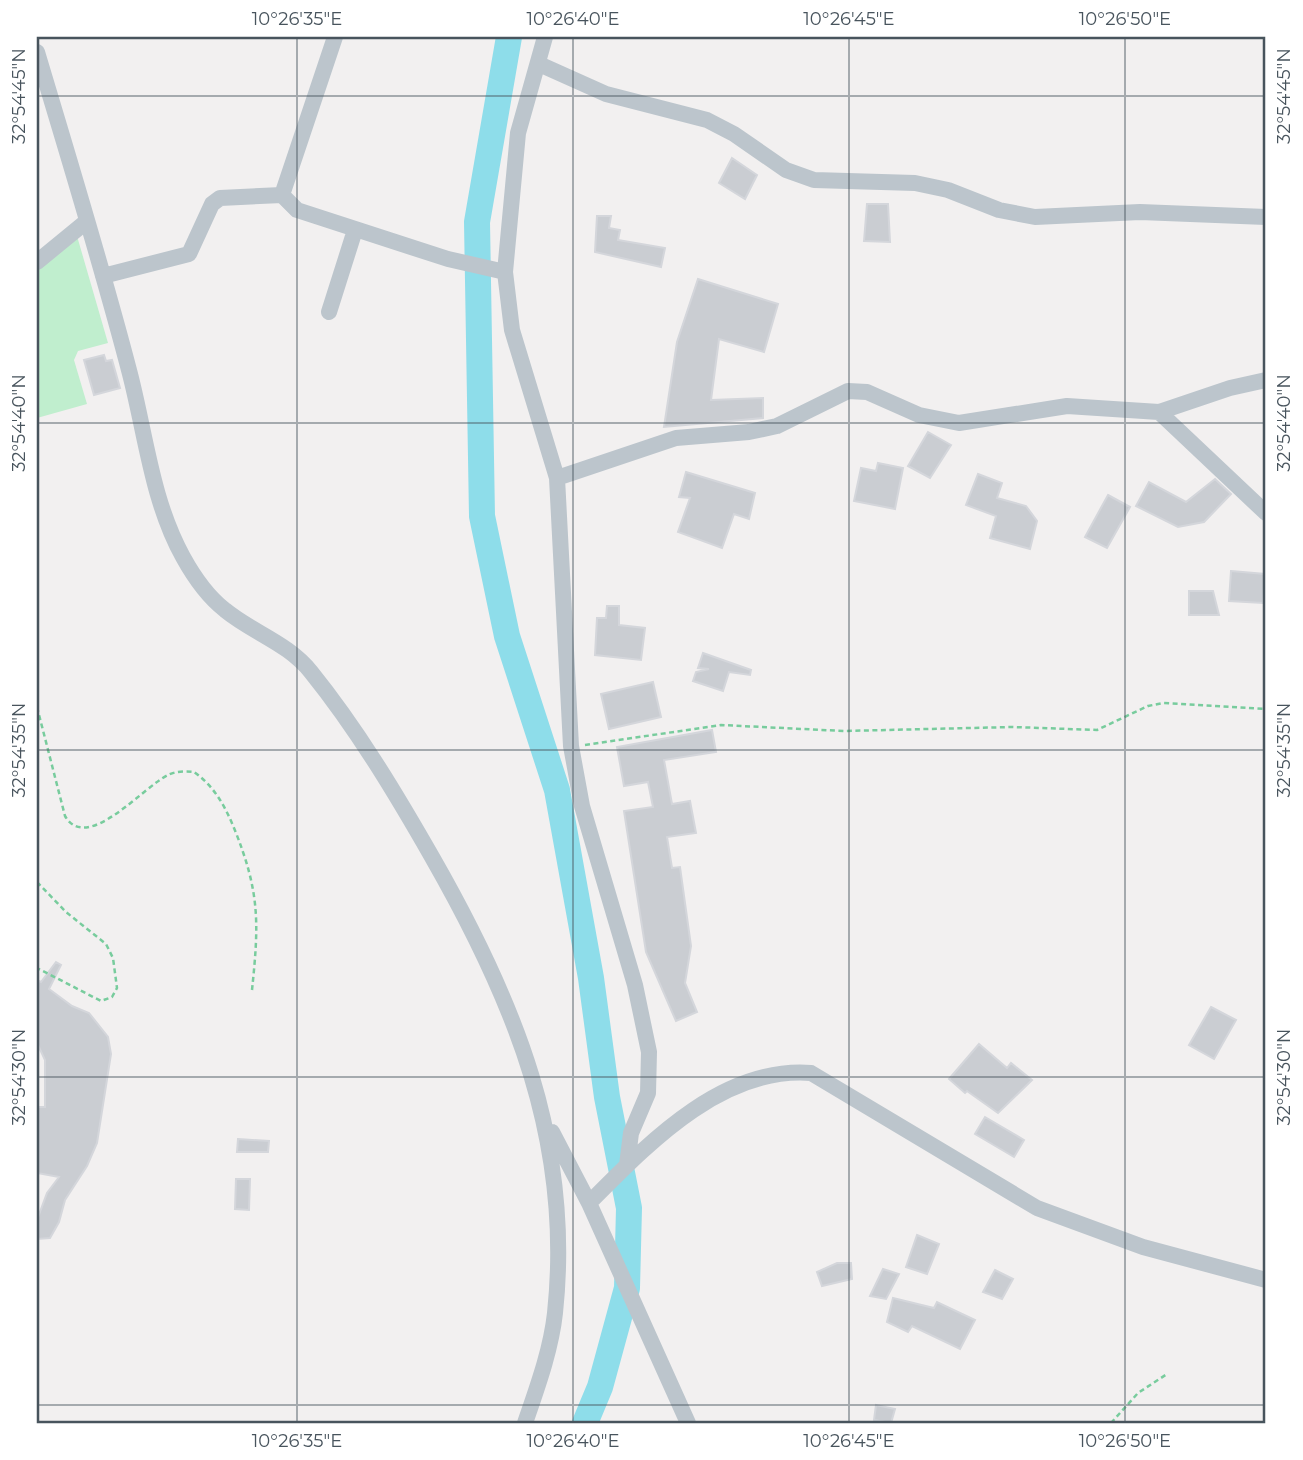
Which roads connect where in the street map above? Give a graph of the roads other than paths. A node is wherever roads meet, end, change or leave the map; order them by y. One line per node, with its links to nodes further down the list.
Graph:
1 (335, 37): 5 (street)
2 (545, 37): 4 (street)
3 (37, 52): 7 (street)
4 (539, 64): 6 (street); 10 (street)
5 (282, 195): 8 (street); 11 (street)
6 (1266, 217)
7 (87, 220): 9 (street); 11 (street)
8 (355, 230): 10 (street); 12 (street)
9 (37, 262)
10 (505, 272): 15 (street)
11 (103, 276): 17 (street)
12 (328, 312)
13 (1266, 380): 14 (street)
14 (1159, 412): 15 (street); 16 (street)
15 (557, 478): 18 (street)
16 (1266, 513)
17 (545, 1118): 19 (street); 21 (street)
18 (627, 1165): 19 (street); 20 (street)
19 (589, 1203): 22 (street)
20 (1266, 1280)
21 (525, 1423)
22 (688, 1423)

